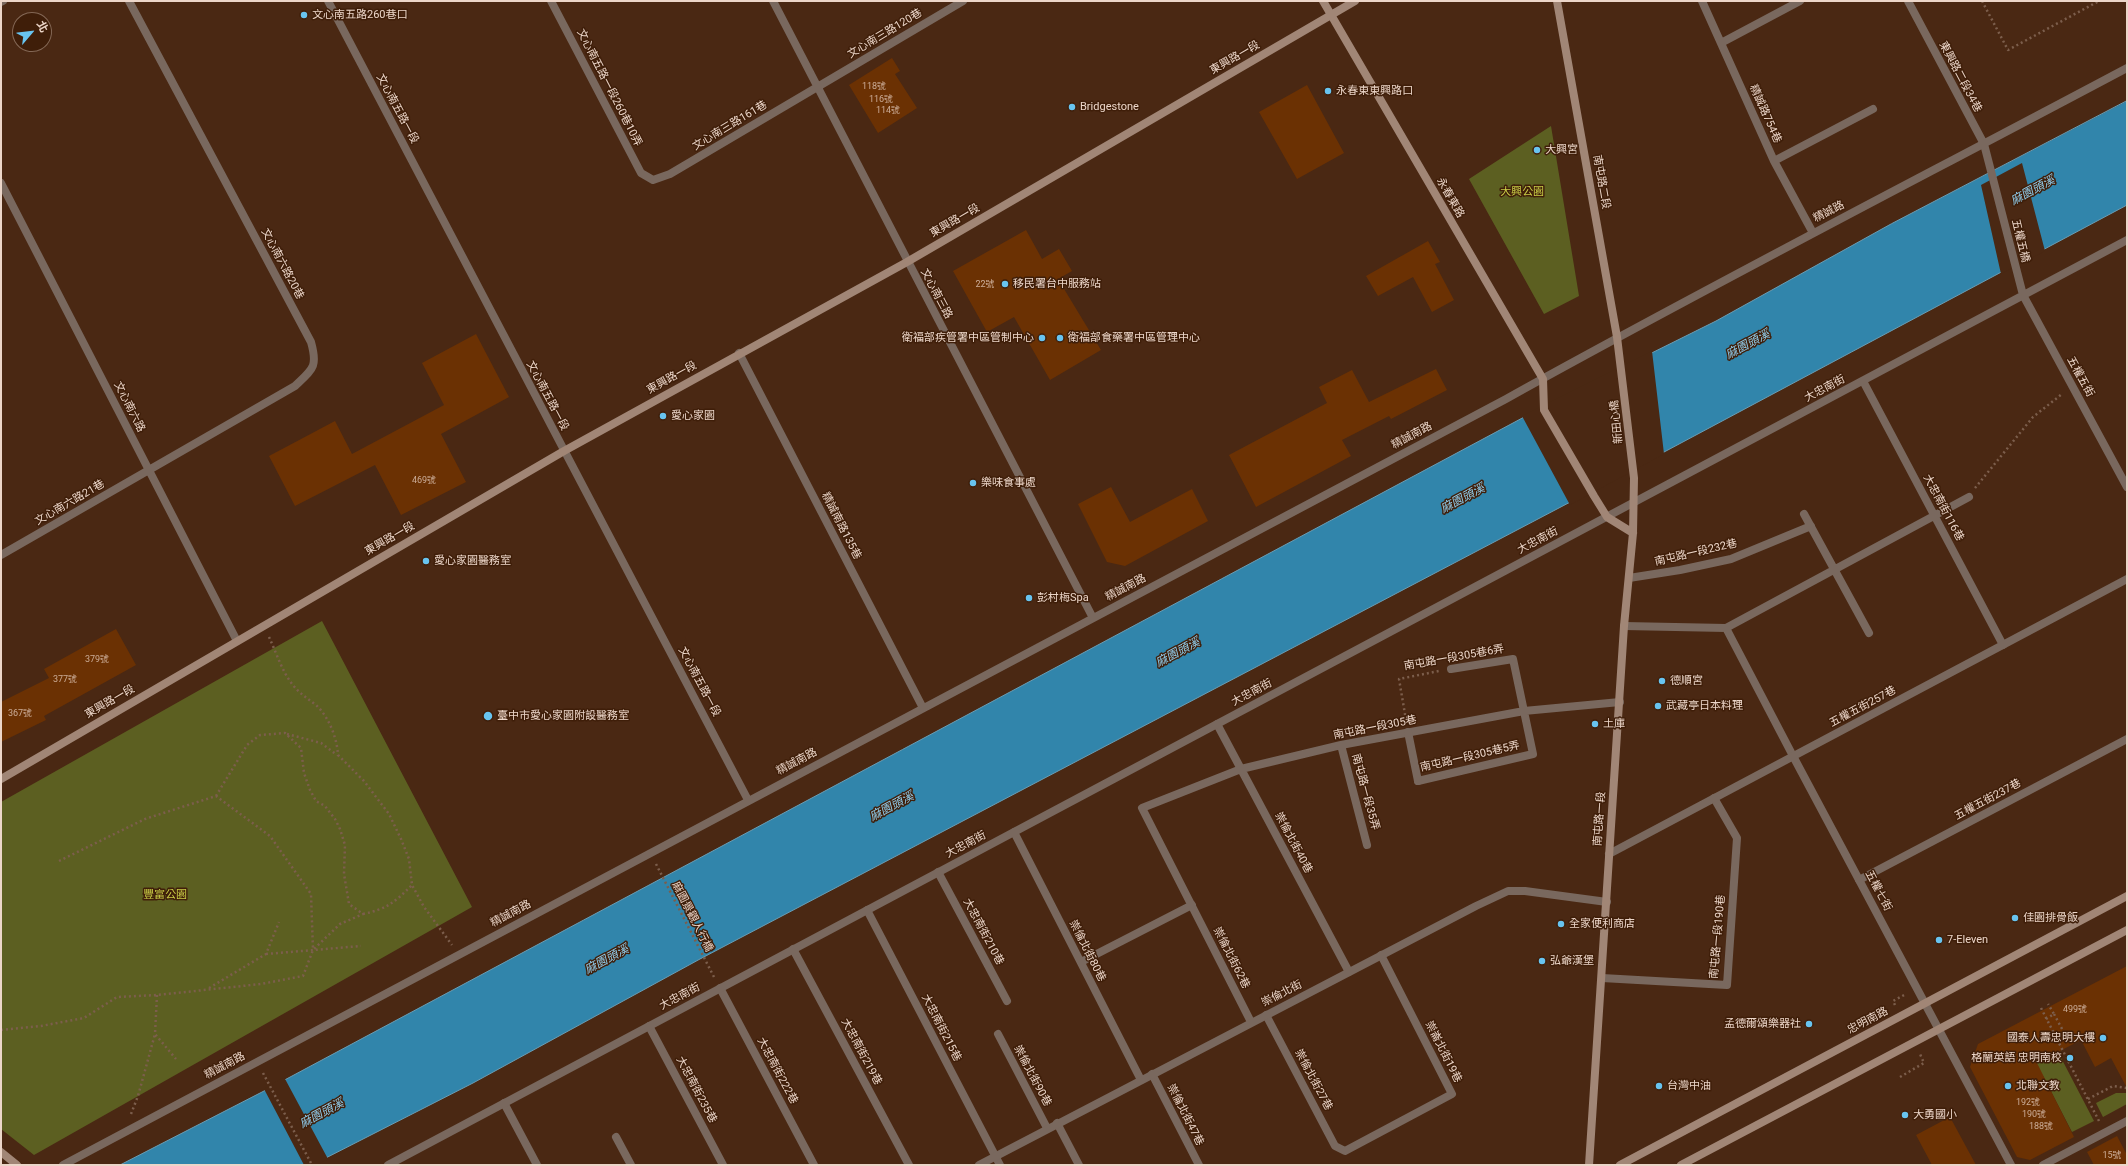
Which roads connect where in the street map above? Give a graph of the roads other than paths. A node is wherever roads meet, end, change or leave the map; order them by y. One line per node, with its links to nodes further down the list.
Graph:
1 (129, 1): 33 (street, 文心南六路20巷)
2 (328, 1): 32 (street, 文心南五路一段)
3 (552, 1): 20 (street, 文心南五路一段260巷10弄)
4 (773, 1): 15 (street, 文心南三路)
5 (963, 1): 15 (street, 文心南三路120巷)
6 (1323, 1): 12 (main road, 永春東路)
7 (1355, 1): 12 (main road, 東興路一段)
8 (1557, 1): 27 (main road, 南屯路二段)
9 (1702, 1): 13 (street, 精誠路754巷)
10 (1800, 1): 13 (street)
11 (1908, 1): 17 (street, 東興路二段34巷)
12 (1331, 15): 24 (main road, 東興路一段); 30 (main road, 永春東路)
13 (1721, 43): 18 (street, 精誠路754巷)
14 (2127, 68): 17 (street, 精誠路)
15 (817, 87): 20 (street, 文心南三路161巷); 24 (street, 文心南三路)
16 (1873, 109): 18 (street)
17 (1984, 144): 19 (street, 東興路二段34巷); 22 (street, 精誠路)
18 (1774, 161): 22 (street, 精誠路754巷)
19 (1989, 164): 25 (street, 五權五橋)
20 (653, 180)
21 (1, 183): 33 (street, 文心南六路)
22 (1813, 232): 27 (street, 精誠路)
23 (2127, 240): 26 (street, 大忠南街)
24 (907, 262): 28 (main road, 東興路一段); 47 (street, 文心南三路)
25 (2017, 276): 26 (street, 五權五街)
26 (2023, 295): 31 (street, 大忠南街); 35 (street, 五權五街)
27 (1617, 337): 29 (main road, 南屯路二段); 30 (street, 精誠路)
28 (739, 353): 32 (main road, 東興路一段); 55 (street, 精誠南路135巷)
29 (1622, 368): 34 (main road, 新田心橋)
30 (1543, 379): 40 (main road, 永春東路); 47 (street, 精誠南路)
31 (1863, 381): 37 (street, 大忠南街); 39 (street, 大忠南街116巷)
32 (564, 451): 51 (main road, 東興路一段); 65 (street, 文心南五路一段)
33 (150, 471): 43 (street, 文心南六路21巷); 51 (street, 文心南六路)
34 (1634, 474): 37 (main road, 南屯路一段)
35 (2127, 487)
36 (1969, 497): 39 (street)
37 (1634, 502): 40 (street, 大忠南街); 42 (main road, 南屯路一段)
38 (1804, 514): 41 (street)
39 (1934, 515): 44 (street); 52 (street, 大忠南街116巷)
40 (1607, 517): 42 (main road); 57 (street, 大忠南街)
41 (1811, 526): 44 (street); 45 (street, 南屯路一段232巷)
42 (1633, 533): 45 (main road, 南屯路一段)
43 (1, 555)
44 (1834, 569): 49 (street); 50 (street)
45 (1629, 578): 48 (main road, 南屯路一段)
46 (2127, 579): 52 (street, 五權五街257巷)
47 (1093, 618): 55 (street, 精誠南路)
48 (1624, 626): 49 (street); 54 (main road, 南屯路一段)
49 (1726, 628): 61 (street, 五權七街)
50 (1869, 633)
51 (238, 641): 63 (main road, 東興路一段)
52 (2003, 645): 61 (street, 五權五街257巷)
53 (1451, 669): 56 (street, 南屯路一段305巷6弄)
54 (1620, 702): 56 (street, 南屯路一段305巷); 69 (main road, 南屯路一段)
55 (923, 708): 65 (street, 精誠南路)
56 (1524, 711): 58 (street, 南屯路一段305巷); 58 (street, 南屯路一段305巷5弄)
57 (1217, 724): 62 (street, 崇倫北街40巷); 67 (street, 大忠南街)
58 (1408, 732): 60 (street, 南屯路一段305巷)
59 (2127, 740): 71 (street, 五權五街237巷)
60 (1341, 745): 62 (street, 南屯路一段305巷); 68 (street, 南屯路一段35弄)
61 (1793, 756): 64 (street, 五權五街257巷); 71 (street, 五權七街)
62 (1241, 769): 66 (street, 南屯路一段305巷); 80 (street, 崇倫北街40巷)
63 (1, 779)
64 (1714, 798): 69 (street, 五權五街257巷); 81 (street, 南屯路一段190巷)
65 (748, 800): 101 (street, 精誠南路)
66 (1142, 808): 74 (street, 崇倫北街62巷)
67 (1014, 832): 70 (street, 大忠南街); 79 (street, 崇倫北街80巷)
68 (1367, 845)
69 (1609, 854): 73 (main road, 南屯路一段)
70 (938, 872): 75 (street, 大忠南街); 83 (street, 大忠南街210巷)
71 (1859, 880): 84 (street, 五權七街)
72 (2127, 896): 84 (main road, 忠明南路)
73 (1607, 902): 78 (street, 崇倫北街); 81 (main road, 南屯路一段)
74 (1192, 904): 79 (street); 86 (street, 崇倫北街62巷)
75 (867, 910): 77 (street, 大忠南街); 99 (street, 大忠南街215巷)
76 (2127, 930): 88 (main road)
77 (793, 949): 82 (street, 大忠南街); 107 (street, 大忠南街219巷)
78 (1381, 955): 80 (street, 崇倫北街); 97 (street, 崇崙北街19巷)
79 (1081, 962): 91 (street, 崇倫北街80巷)
80 (1349, 972): 85 (street, 崇倫北街)
81 (1602, 978): 112 (main road, 南屯路一段)
82 (720, 988): 87 (street, 大忠南街); 106 (street, 大忠南街222巷)
83 (1007, 1001)
84 (1924, 1004): 88 (street, 五權七街); 113 (main road, 忠明南路)
85 (1266, 1014): 86 (street, 崇倫北街); 97 (street, 崇倫北街27巷)
86 (1251, 1022): 90 (street, 崇倫北街)
87 (649, 1026): 92 (street, 大忠南街); 105 (street, 大忠南街235巷)
88 (1940, 1029): 114 (main road); 115 (street, 五權七街)
89 (998, 1034): 95 (street, 崇倫北街90巷)
90 (1152, 1074): 91 (street, 崇倫北街); 111 (street, 崇倫北街47巷)
91 (1141, 1080): 94 (street, 崇倫北街)
92 (504, 1103): 102 (street, 大忠南街); 103 (street)
93 (2127, 1121): 116 (street)
94 (1057, 1123): 95 (street, 崇倫北街); 110 (street)
95 (1047, 1128): 99 (street, 崇倫北街)
96 (616, 1137): 104 (street)
97 (1346, 1151)
98 (1, 1152): 100 (main road)
99 (995, 1156): 108 (street, 崇倫北街); 109 (street, 大忠南街215巷)
100 (17, 1165)
101 (63, 1165)
102 (388, 1165)
103 (537, 1165)
104 (631, 1165)
105 (723, 1165)
106 (814, 1165)
107 (909, 1165)
108 (979, 1165)
109 (1000, 1165)
110 (1079, 1165)
111 (1199, 1165)
112 (1589, 1165)
113 (1620, 1165)
114 (1681, 1165)
115 (2011, 1165)
116 (2043, 1165)

